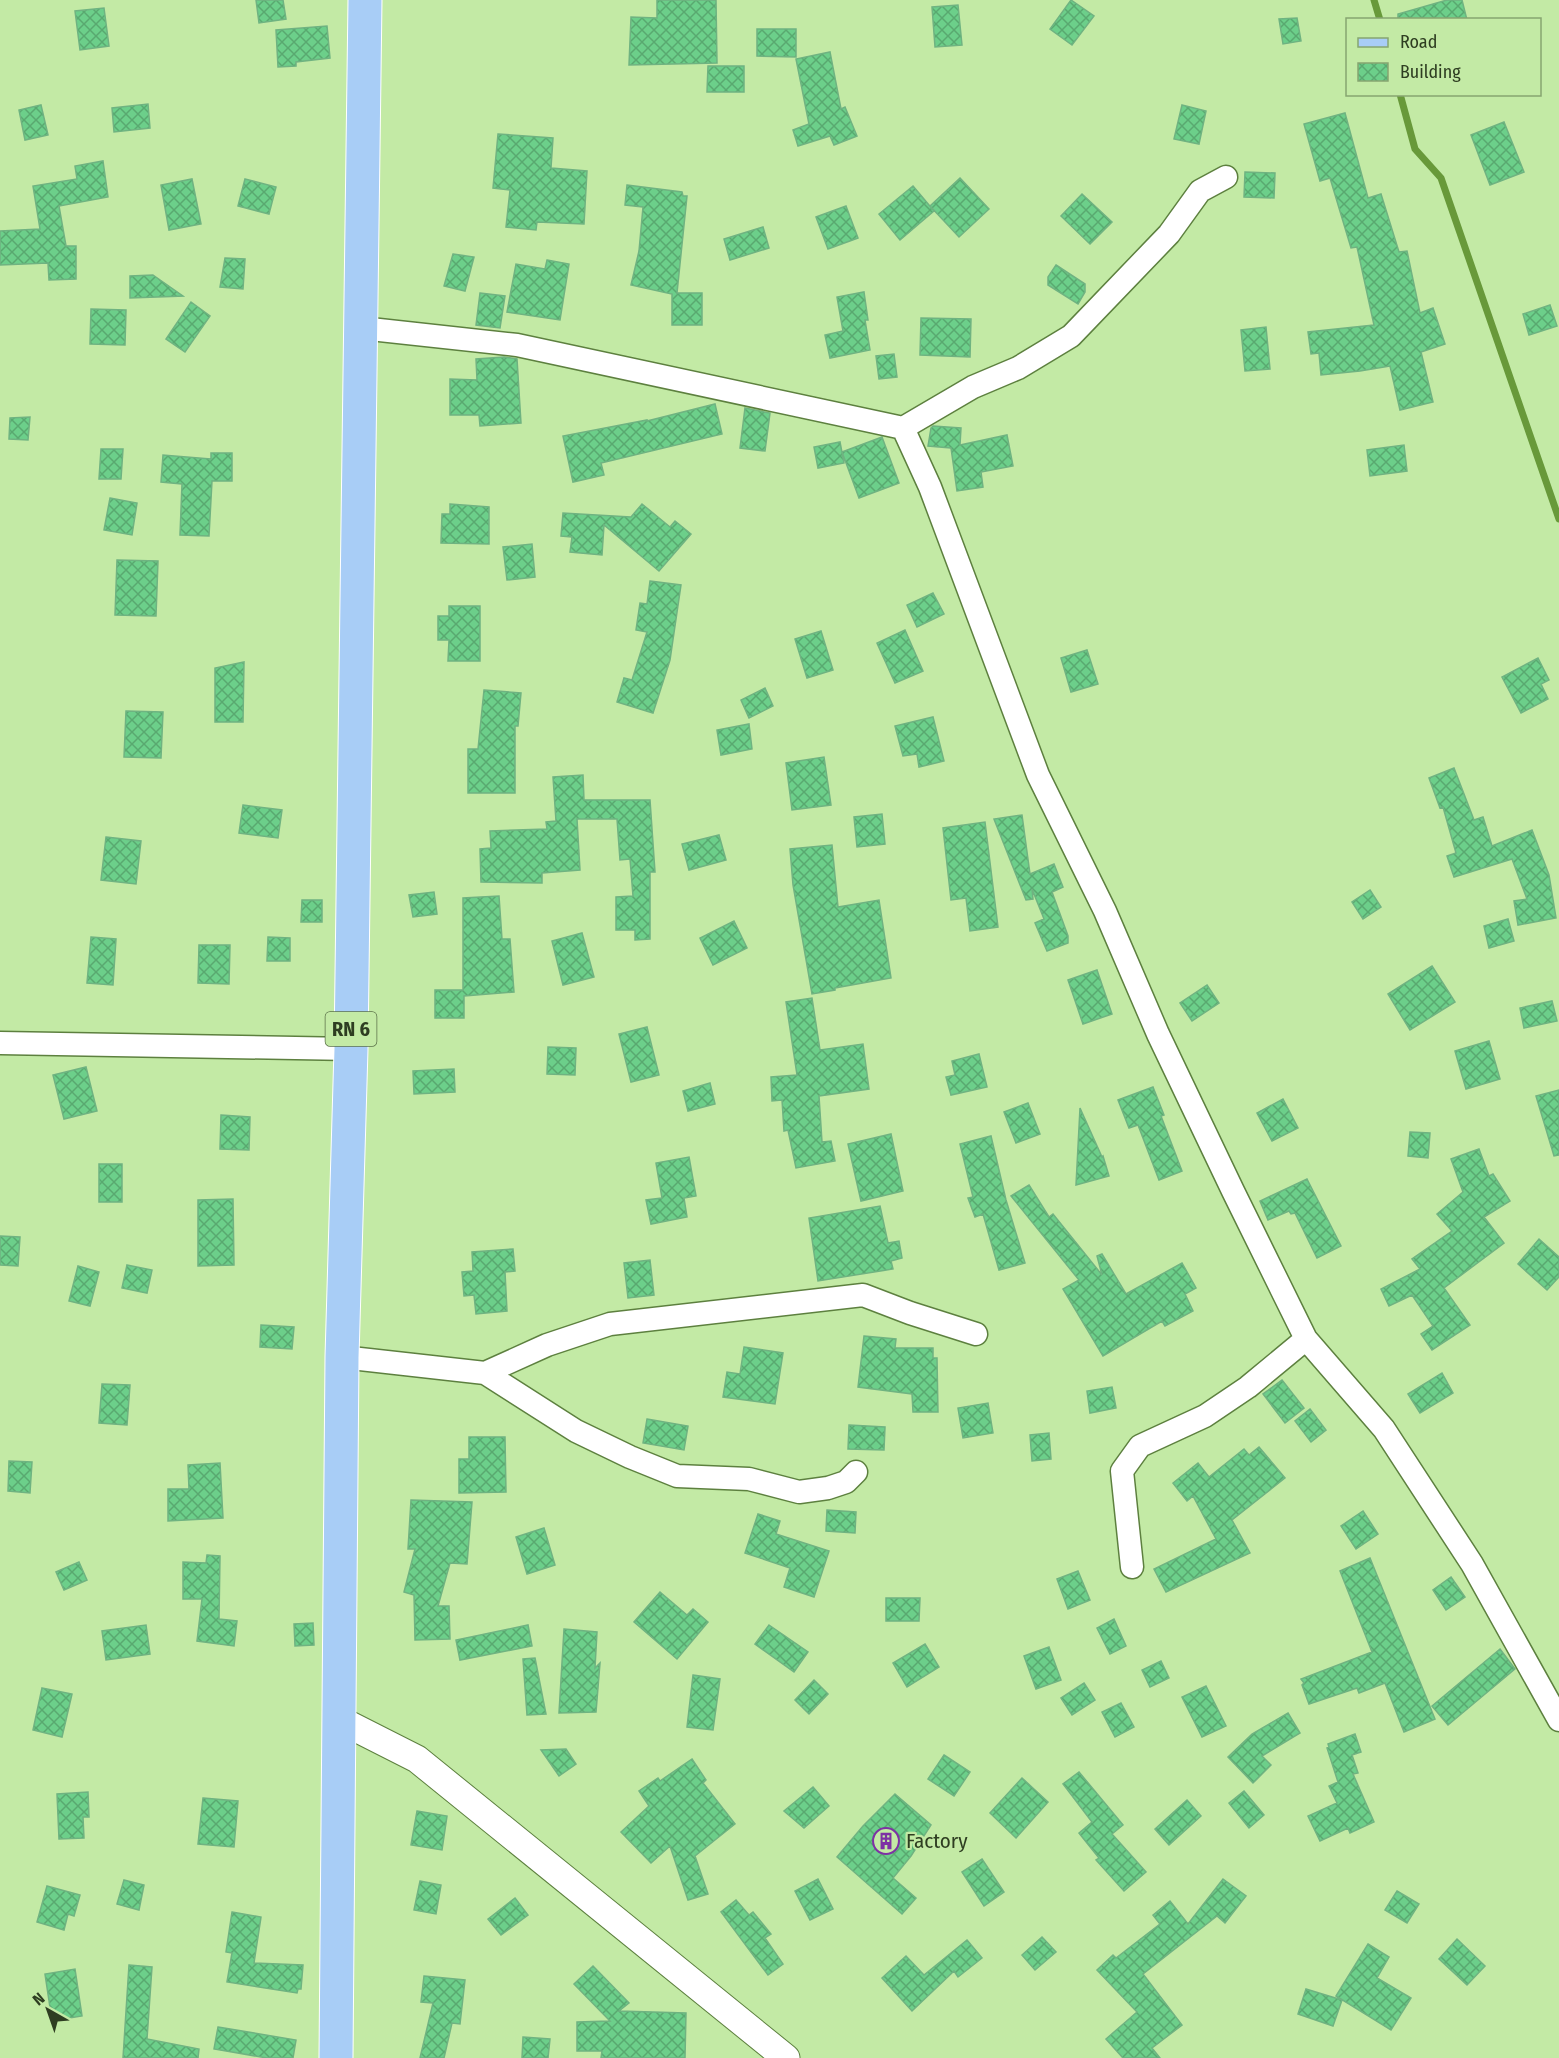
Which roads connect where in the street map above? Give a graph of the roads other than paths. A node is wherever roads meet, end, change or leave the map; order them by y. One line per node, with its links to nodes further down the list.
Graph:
1 (365, 0): 3 (main road, RN 6)
2 (1226, 177): 4 (street)
3 (361, 328): 4 (street); 6 (main road, RN 6)
4 (903, 428): 8 (street)
5 (0, 1043): 6 (street)
6 (351, 1049): 9 (main road, RN 6)
7 (976, 1334): 10 (street)
8 (1306, 1339): 12 (street); 14 (street)
9 (342, 1356): 10 (street); 13 (main road, RN 6)
10 (485, 1373): 11 (street)
11 (856, 1472)
12 (1132, 1567)
13 (340, 1720): 15 (main road, RN 6); 16 (street)
14 (1559, 1720)
15 (336, 2058)
16 (786, 2058)

